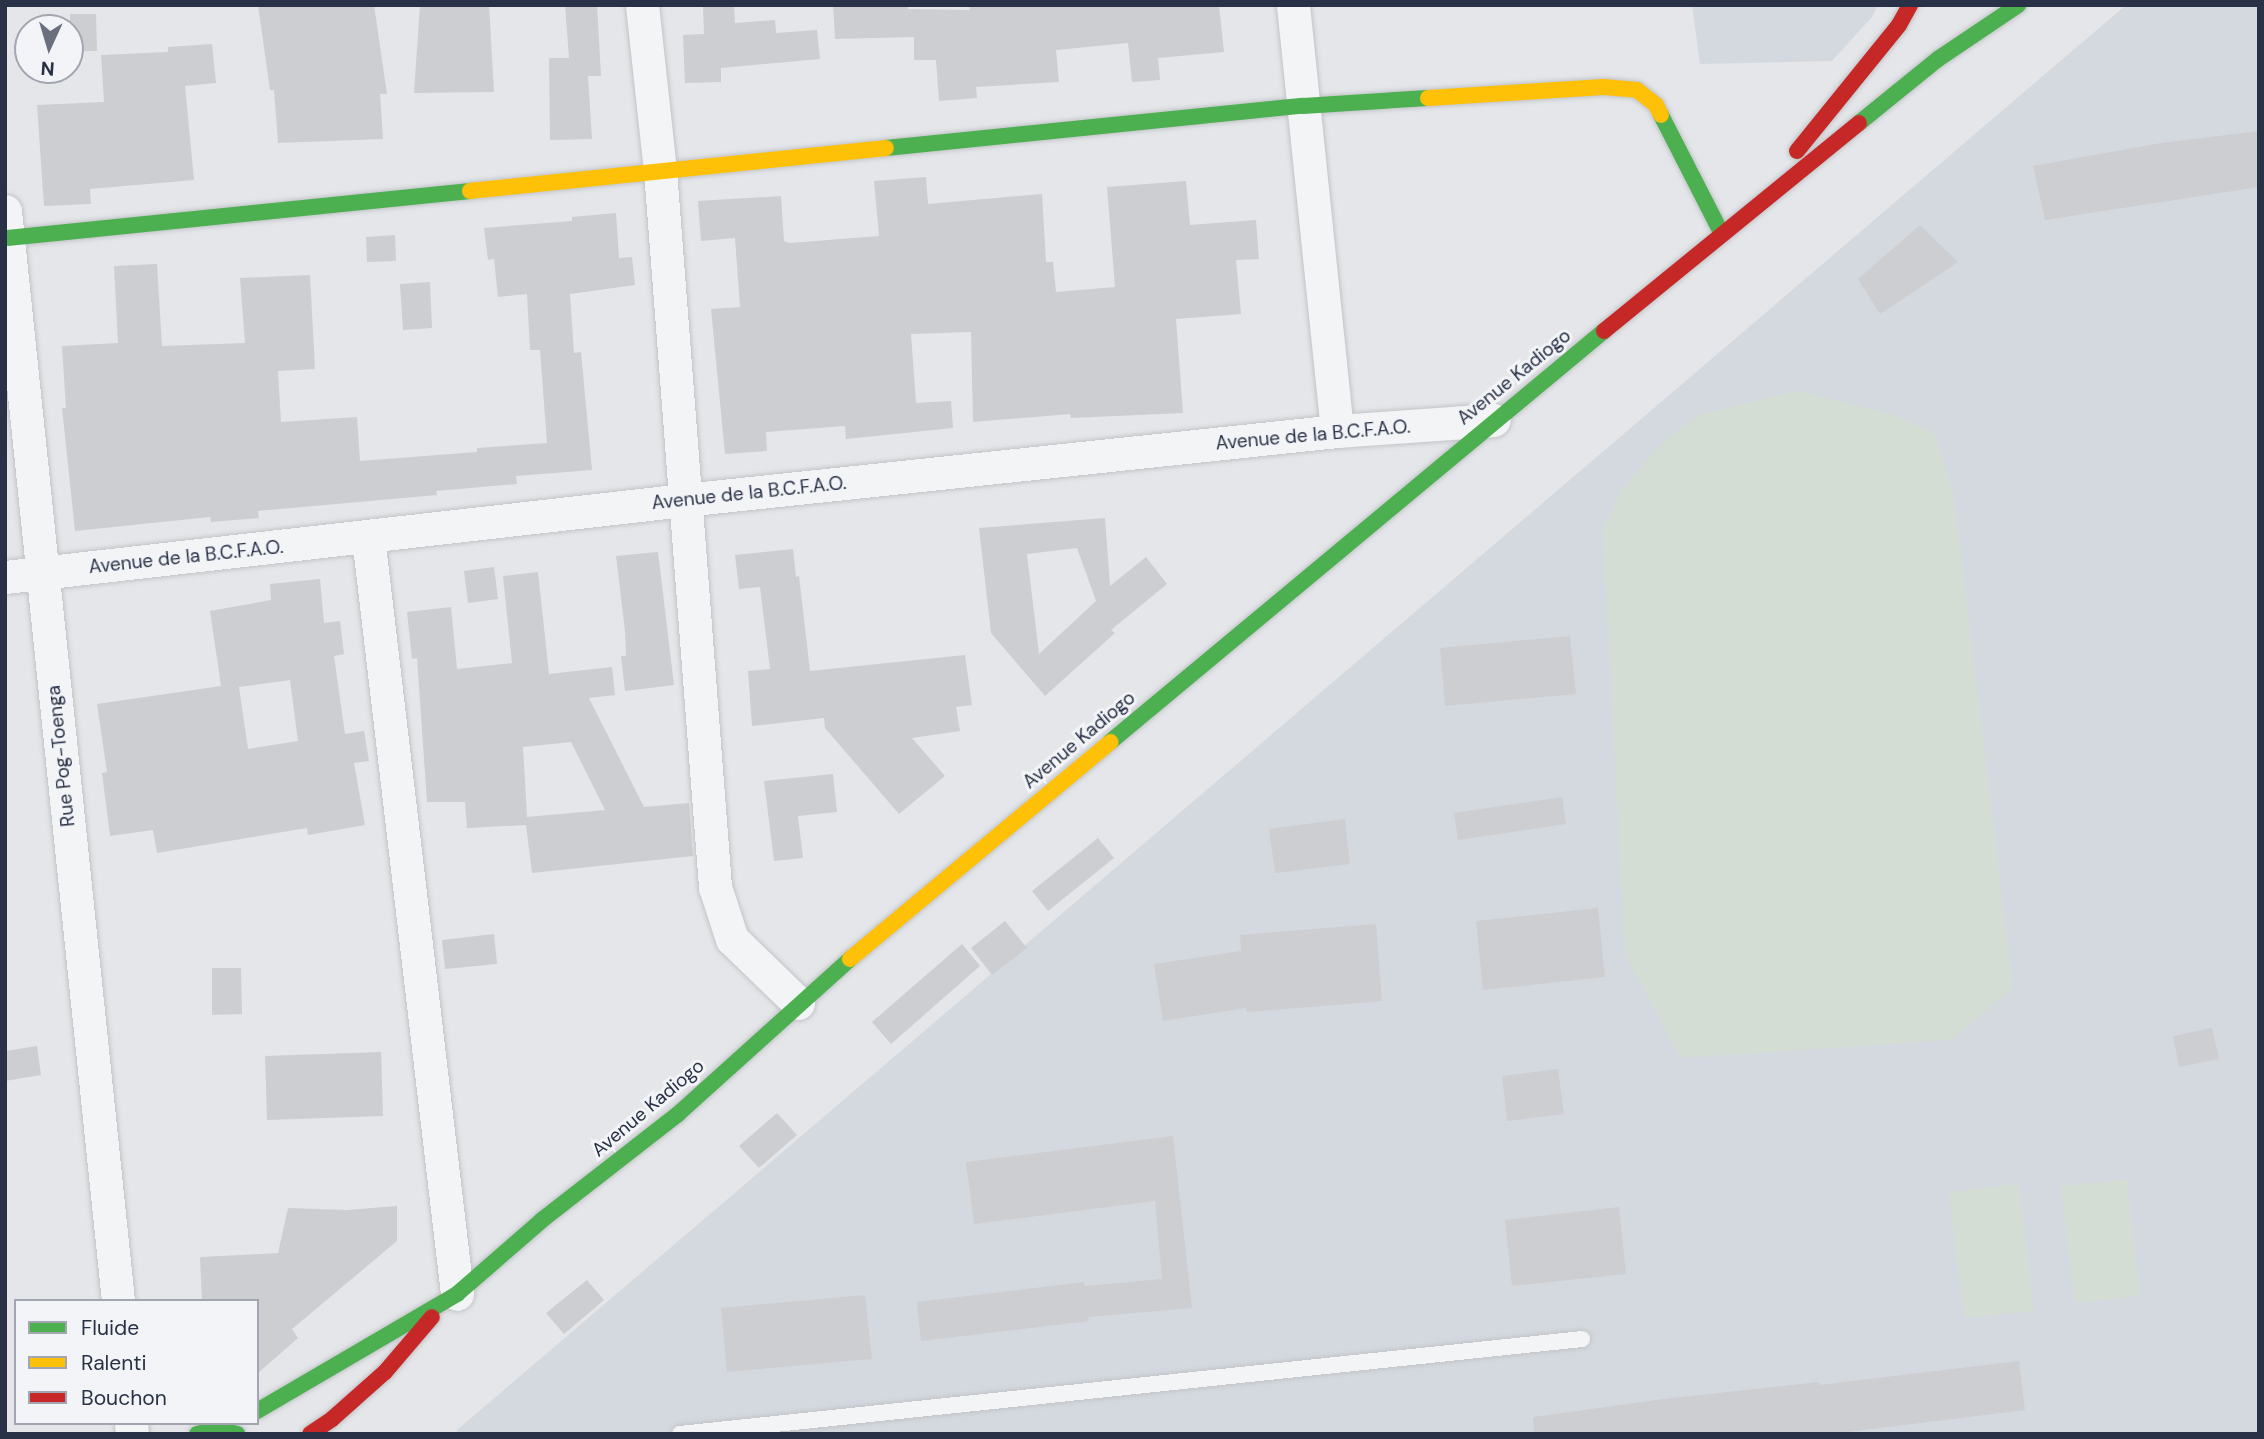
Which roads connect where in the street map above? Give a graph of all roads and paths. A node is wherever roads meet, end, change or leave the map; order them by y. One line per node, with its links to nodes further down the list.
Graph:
1 (642, 5): 6 (street)
2 (1293, 5): 5 (street)
3 (1910, 5): 7 (main road, Avenue Kadiogo)
4 (2018, 5): 7 (main road, Avenue Kadiogo)
5 (1303, 106): 6 (main road); 9 (main road); 11 (street)
6 (660, 170): 8 (main road); 12 (street)
7 (1744, 215): 9 (main road, Avenue Kadiogo)
8 (7, 225): 14 (street, Rue Pog-Toenga)
9 (1722, 234): 10 (main road, Avenue Kadiogo)
10 (1494, 420): 11 (street, Avenue de la B.C.F.A.O.); 16 (main road, Avenue Kadiogo)
11 (1337, 431): 12 (street, Avenue de la B.C.F.A.O.)
12 (684, 500): 13 (street, Avenue de la B.C.F.A.O.); 16 (street)
13 (368, 537): 14 (street, Avenue de la B.C.F.A.O.); 17 (street)
14 (41, 572): 15 (street, Avenue de la B.C.F.A.O.); 18 (street, Rue Pog-Toenga)
15 (5, 577)
16 (798, 1003): 17 (main road, Avenue Kadiogo)
17 (451, 1298): 20 (main road, Avenue Kadiogo); 24 (main road, Avenue Kadiogo)
18 (118, 1299)
19 (1582, 1339): 25 (lane)
20 (259, 1410)
21 (223, 1426): 22 (main road); 23 (main road)
22 (197, 1434)
23 (237, 1434)
24 (310, 1434)
25 (680, 1434)

